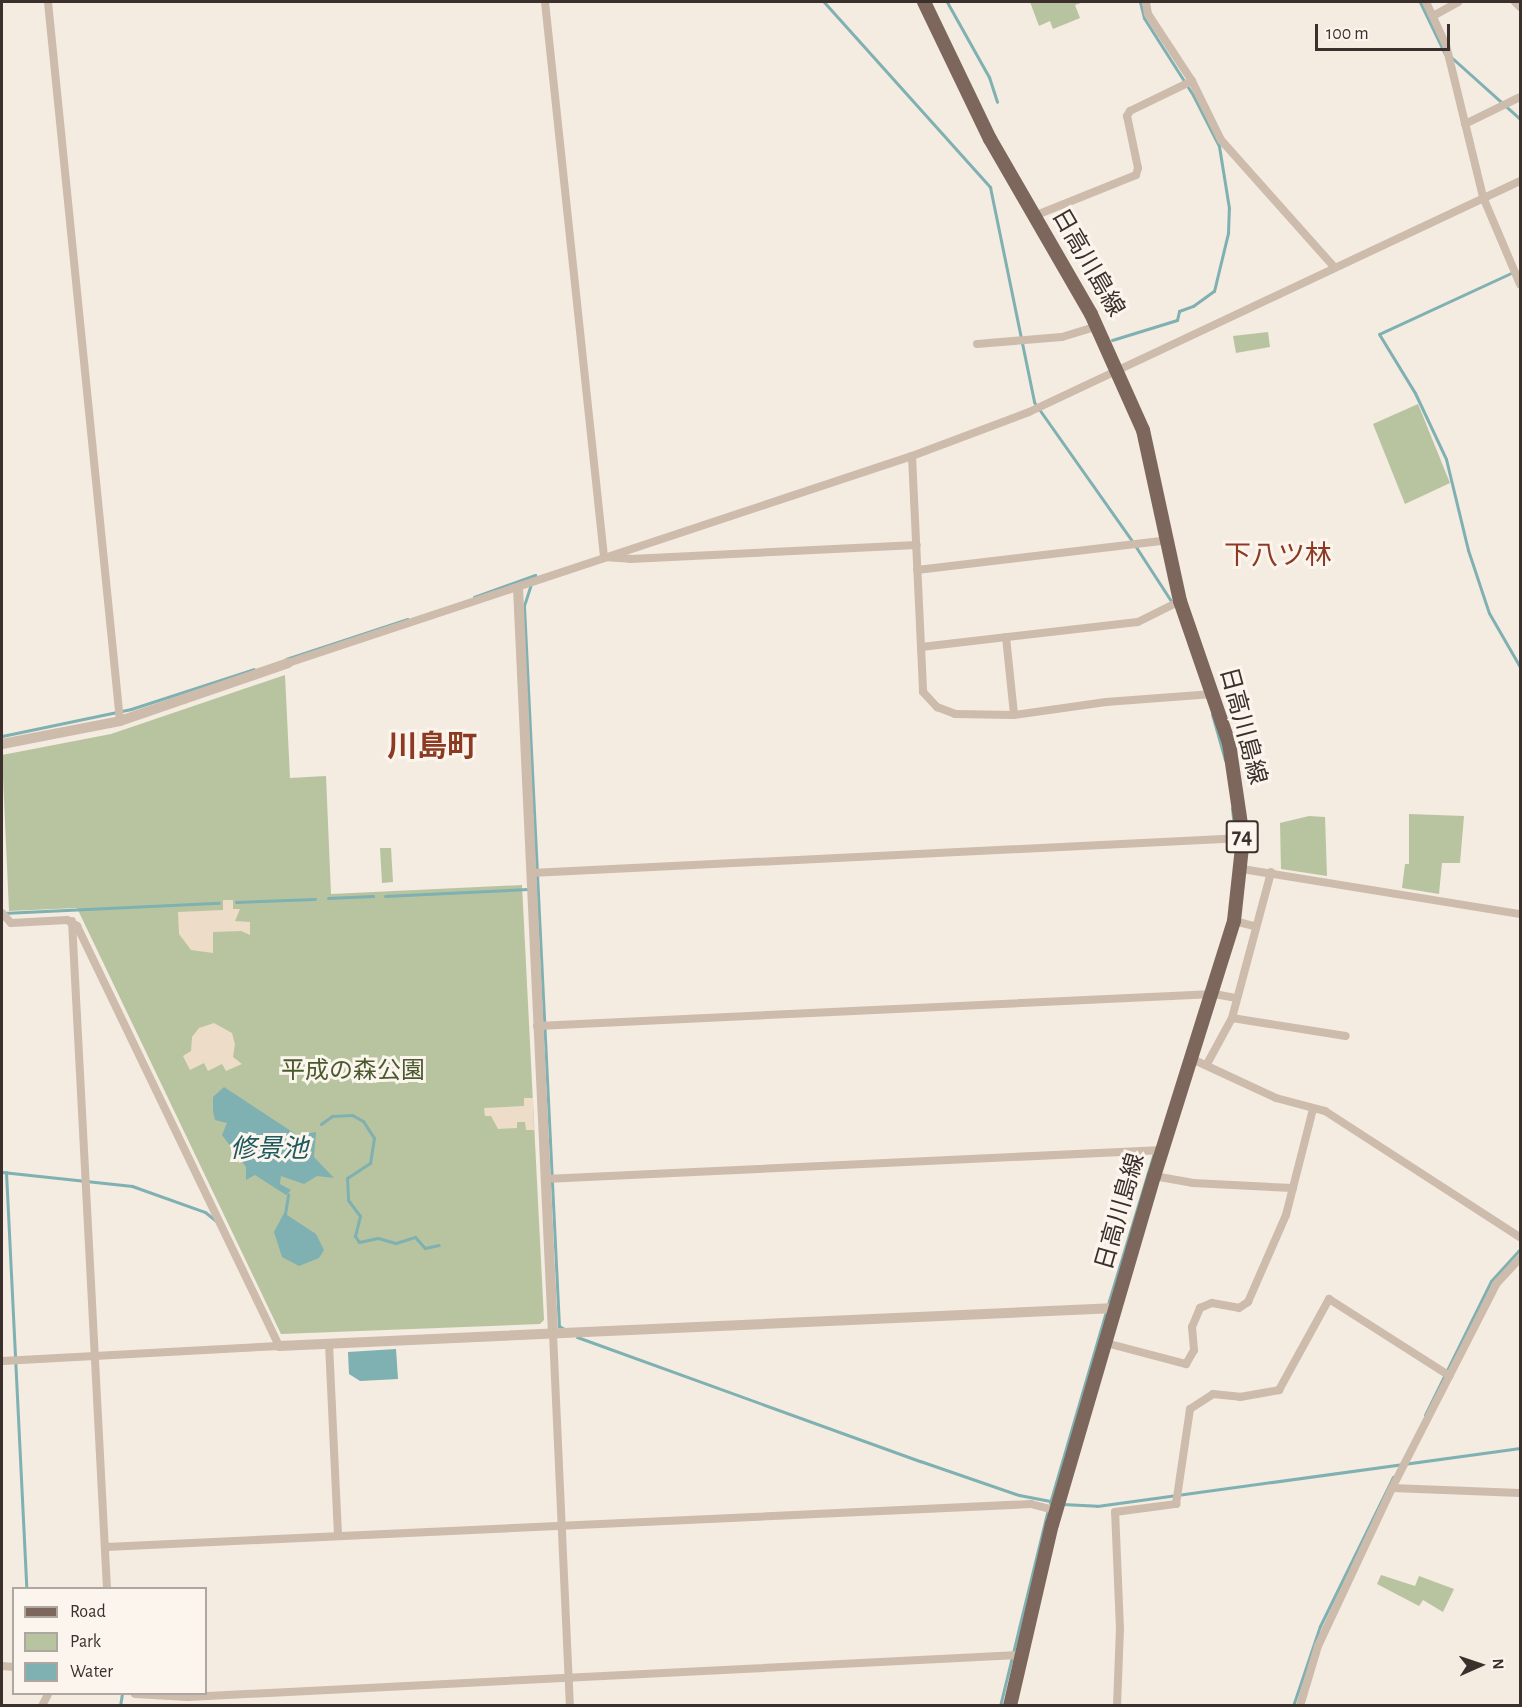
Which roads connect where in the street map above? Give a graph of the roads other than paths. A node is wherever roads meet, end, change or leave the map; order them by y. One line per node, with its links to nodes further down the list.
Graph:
1 (48, 2): 33 (street)
2 (545, 2): 24 (street)
3 (924, 2): 15 (main road, 日高川島線 / 74)
4 (1146, 2): 10 (street)
5 (1426, 2): 9 (street)
6 (1458, 2): 9 (street)
7 (1515, 2): 8 (street)
8 (1521, 7)
9 (1433, 16): 12 (street)
10 (1192, 81): 15 (street); 16 (street)
11 (1521, 97): 12 (street)
12 (1465, 124): 14 (street)
13 (1521, 181): 14 (street)
14 (1483, 197): 16 (street); 17 (street)
15 (1034, 216): 18 (main road, 日高川島線 / 74)
16 (1334, 267): 20 (street)
17 (1521, 284)
18 (1098, 326): 19 (street); 20 (main road, 日高川島線 / 74)
19 (977, 344)
20 (1118, 367): 21 (street); 22 (main road, 日高川島線 / 74)
21 (912, 456): 23 (street); 24 (street)
22 (1167, 540): 25 (street); 27 (main road, 日高川島線 / 74)
23 (917, 545): 24 (street); 25 (street)
24 (604, 557): 26 (street)
25 (917, 570): 29 (street)
26 (518, 588): 30 (street); 38 (street)
27 (1180, 601): 28 (street); 31 (main road, 日高川島線 / 74)
28 (1006, 637): 29 (street); 32 (street)
29 (921, 647): 32 (street)
30 (288, 663): 33 (street)
31 (1213, 694): 32 (street); 35 (main road, 日高川島線 / 74)
32 (1014, 715)
33 (120, 721): 34 (street)
34 (2, 744)
35 (1243, 837): 36 (main road, 日高川島線 / 74); 38 (street)
36 (1242, 869): 37 (street); 42 (main road, 日高川島線 / 74)
37 (1271, 872): 40 (street); 43 (street)
38 (531, 873): 47 (street)
39 (2, 913): 41 (street)
40 (1521, 914)
41 (72, 921): 62 (street); 63 (street)
42 (1234, 921): 43 (street); 44 (main road, 日高川島線 / 74)
43 (1254, 926): 45 (street)
44 (1214, 994): 45 (street); 47 (street); 49 (main road, 日高川島線 / 74)
45 (1236, 998): 46 (street)
46 (1232, 1018): 48 (street); 50 (street)
47 (537, 1026): 54 (street)
48 (1346, 1036)
49 (1192, 1059): 50 (street); 52 (main road, 日高川島線 / 74)
50 (1207, 1064): 51 (street)
51 (1313, 1109): 55 (street); 56 (street)
52 (1163, 1150): 53 (main road, 日高川島線 / 74); 54 (street)
53 (1154, 1176): 55 (street); 58 (main road, 日高川島線 / 74)
54 (545, 1179): 59 (street)
55 (1293, 1188): 60 (street)
56 (1521, 1237)
57 (1521, 1258): 65 (street)
58 (1116, 1308): 59 (street); 60 (main road, 日高川島線 / 74)
59 (553, 1334): 61 (street); 69 (street)
60 (1106, 1343): 68 (main road, 日高川島線 / 74)
61 (329, 1344): 62 (street); 70 (street)
62 (279, 1346): 63 (street)
63 (93, 1356): 64 (street); 71 (street)
64 (2, 1361)
65 (1450, 1376): 66 (street); 79 (street)
66 (1392, 1488): 67 (street); 80 (street)
67 (1521, 1493)
68 (1057, 1511): 69 (street); 73 (main road, 日高川島線 / 74)
69 (563, 1526): 70 (street); 74 (street)
70 (338, 1535): 71 (street)
71 (106, 1548): 72 (street)
72 (107, 1587)
73 (1020, 1655): 74 (street); 78 (main road, 日高川島線 / 74)
74 (569, 1679): 76 (street); 77 (street)
75 (142, 1695): 76 (street)
76 (187, 1702)
77 (570, 1706)
78 (1010, 1706)
79 (1117, 1706)
80 (1300, 1706)

